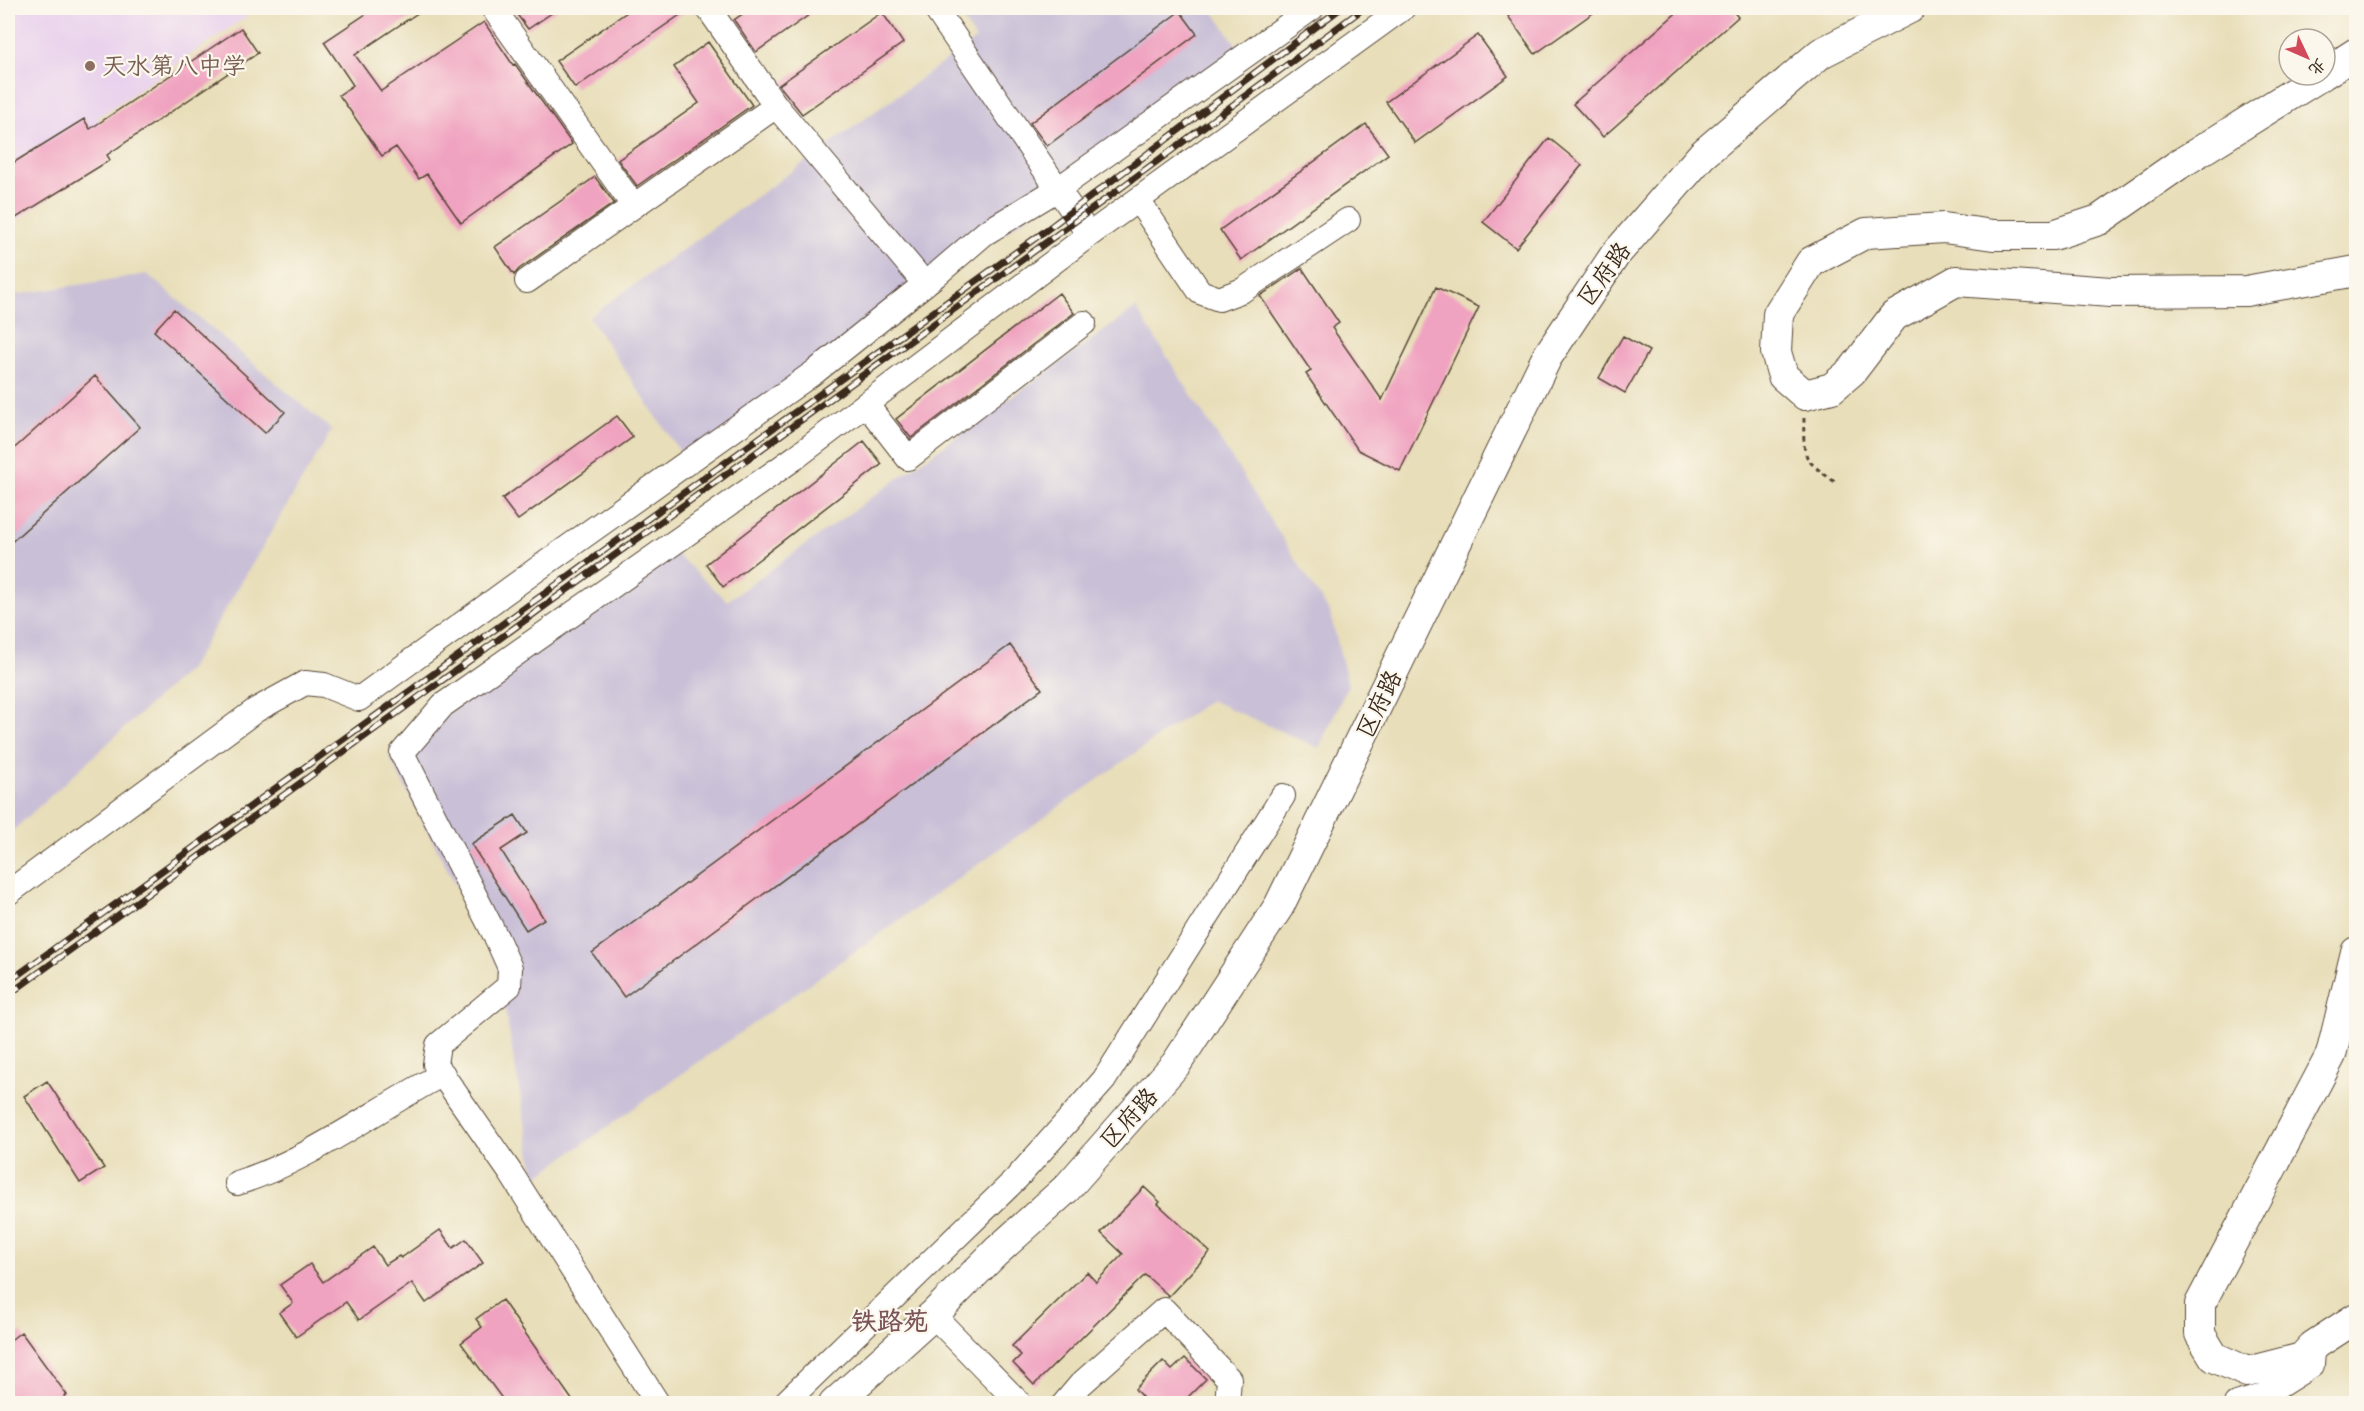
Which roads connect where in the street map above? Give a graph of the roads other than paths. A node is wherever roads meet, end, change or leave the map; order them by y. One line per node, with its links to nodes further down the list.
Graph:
1 (493, 8): 13 (street)
2 (708, 8): 10 (street)
3 (935, 8): 11 (street)
4 (1312, 8): 11 (street)
5 (1403, 8): 12 (street)
6 (1910, 8): 26 (main road, 区府路)
7 (2356, 53): 8 (main road)
8 (2337, 65)
9 (2302, 87): 16 (main road)
10 (776, 106): 13 (street); 18 (street)
11 (1058, 189): 15 (street); 18 (street)
12 (1138, 200): 14 (street); 15 (street)
13 (633, 205): 17 (street)
14 (1348, 220)
15 (1089, 235): 20 (street)
16 (2356, 271)
17 (527, 282)
18 (925, 284): 22 (street)
19 (1084, 323): 20 (street)
20 (866, 404): 24 (street)
21 (1283, 796): 30 (street)
22 (8, 893)
23 (2356, 951): 28 (main road)
24 (443, 1074): 25 (street); 29 (street)
25 (237, 1183)
26 (933, 1315): 31 (main road, 区府路); 32 (street)
27 (2356, 1318): 28 (main road)
28 (2313, 1346): 35 (street)
29 (658, 1404)
30 (784, 1404)
31 (834, 1404)
32 (1020, 1404)
33 (1064, 1404): 34 (street)
34 (1227, 1404)
35 (2236, 1404)

